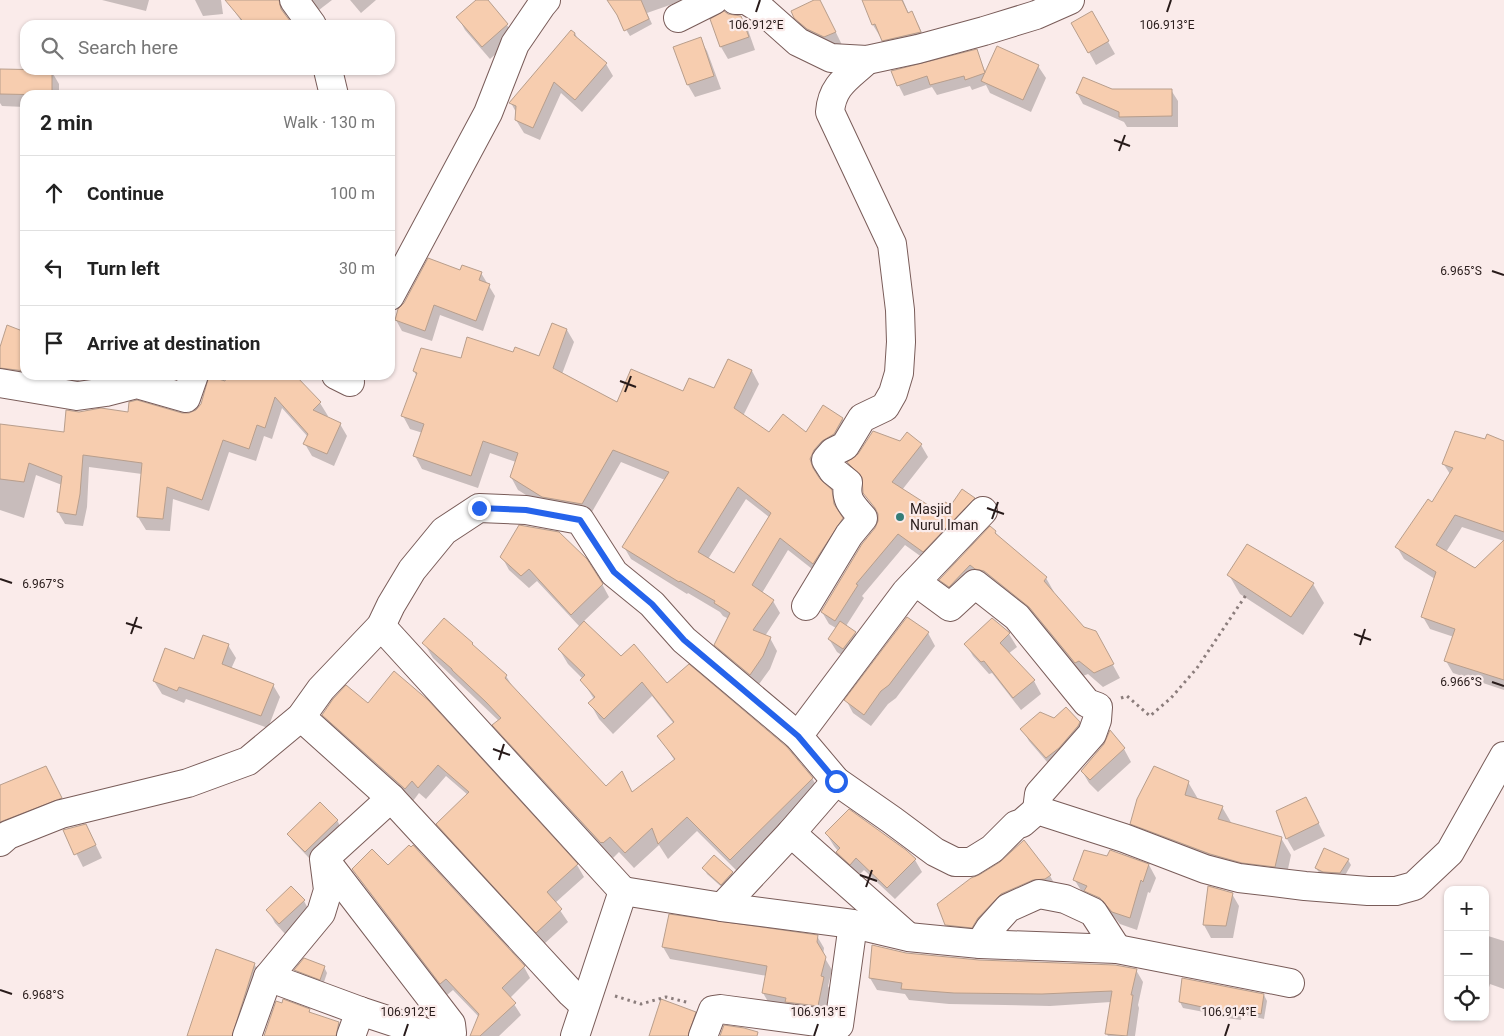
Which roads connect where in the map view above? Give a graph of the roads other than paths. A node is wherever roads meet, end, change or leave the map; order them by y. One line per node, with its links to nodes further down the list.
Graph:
1 (294, 0): 7 (street)
2 (546, 0): 11 (street)
3 (714, 0): 6 (street)
4 (735, 0): 8 (street)
5 (1070, 0): 8 (street)
6 (678, 18)
7 (308, 20)
8 (867, 60): 16 (street)
9 (329, 75): 10 (street)
10 (333, 90)
11 (395, 287)
12 (192, 380): 13 (street)
13 (0, 383)
14 (983, 511): 15 (street)
15 (916, 582): 19 (street); 23 (street)
16 (806, 606)
17 (381, 626): 18 (street); 19 (street); 27 (street)
18 (301, 718): 22 (street); 25 (street)
19 (798, 736): 21 (street)
20 (1504, 756): 23 (street)
21 (836, 781): 23 (street); 24 (street)
22 (391, 798): 26 (street); 35 (street)
23 (1037, 810)
24 (791, 833): 28 (street); 30 (street)
25 (0, 842)
26 (324, 858): 33 (street); 39 (street)
27 (623, 891): 28 (street); 35 (street)
28 (722, 908): 29 (street)
29 (853, 924): 30 (street); 41 (street)
30 (908, 937): 31 (street)
31 (980, 944): 32 (street); 32 (street)
32 (1117, 949): 34 (street)
33 (268, 977): 36 (street); 37 (street)
34 (1290, 983)
35 (584, 1005): 40 (street)
36 (356, 1024): 38 (street)
37 (247, 1036)
38 (436, 1036)
39 (451, 1036)
40 (574, 1036)
41 (703, 1036)

